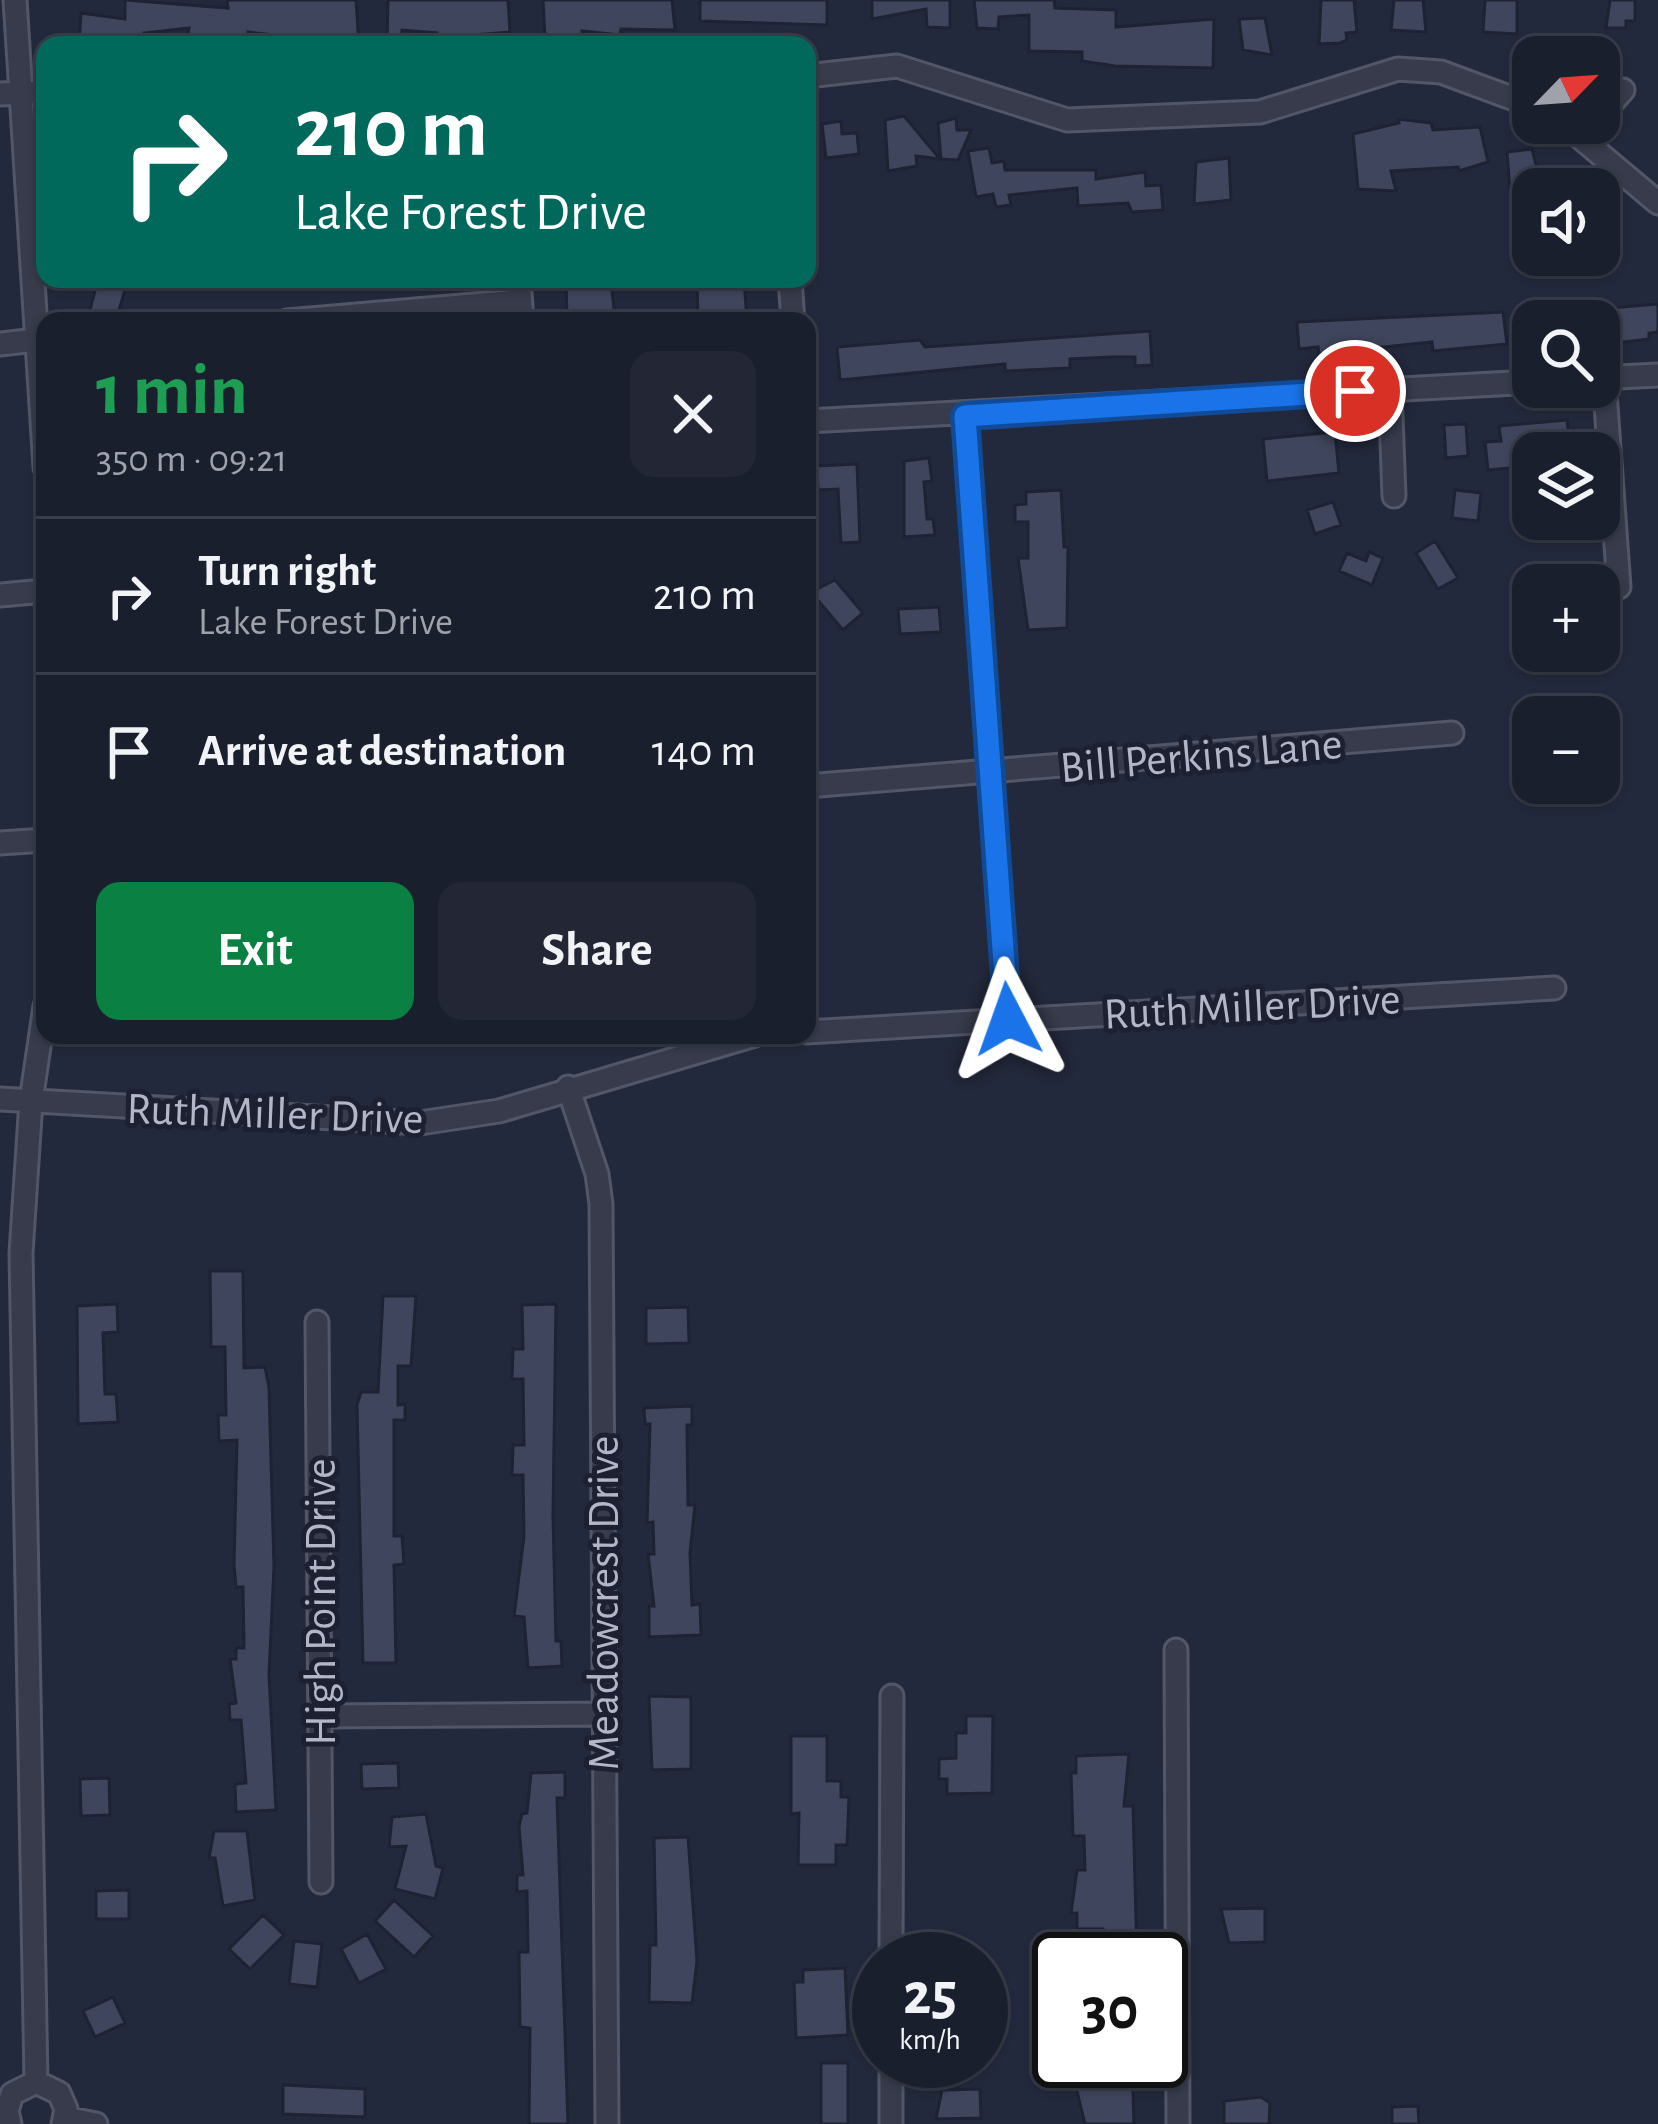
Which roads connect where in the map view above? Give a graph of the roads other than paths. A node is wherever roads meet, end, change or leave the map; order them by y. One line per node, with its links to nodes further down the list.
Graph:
1 (15, 0): 5 (street)
2 (816, 75): 6 (street)
3 (1623, 90): 4 (street)
4 (1620, 93)
5 (10, 94): 11 (street)
6 (1512, 98)
7 (1607, 144): 8 (street)
8 (1658, 203)
9 (520, 300): 10 (street)
10 (387, 312)
11 (36, 340): 12 (street)
12 (0, 344)
13 (1658, 376): 14 (street)
14 (1620, 377)
15 (1512, 383): 16 (street)
16 (1390, 389): 18 (street); 20 (street)
17 (1604, 408): 21 (street)
18 (965, 416): 19 (street); 25 (street)
19 (816, 421)
20 (1394, 496)
21 (1617, 564)
22 (36, 592): 23 (street)
23 (0, 595)
24 (1452, 733): 25 (street, Bill Perkins Lane)
25 (989, 772): 26 (street, Bill Perkins Lane); 30 (street)
26 (816, 784)
27 (36, 841): 28 (street)
28 (0, 843)
29 (1554, 988): 30 (street, Ruth Miller Drive)
30 (1008, 1019): 31 (street, Ruth Miller Drive)
31 (816, 1031)
32 (40, 1044): 36 (street)
33 (723, 1044): 34 (street, Ruth Miller Drive)
34 (568, 1087): 36 (street, Ruth Miller Drive); 40 (street, Meadowcrest Drive)
35 (0, 1099): 36 (street, Ruth Miller Drive)
36 (32, 1101): 44 (street)
37 (317, 1322): 41 (street, High Point Drive)
38 (1176, 1650): 51 (street)
39 (892, 1696): 43 (street)
40 (601, 1714): 41 (street); 49 (street, Meadowcrest Drive)
41 (320, 1717): 42 (street, High Point Drive)
42 (321, 1882)
43 (891, 1932)
44 (36, 2082): 46 (street); 47 (street)
45 (891, 2088): 50 (street)
46 (6, 2116)
47 (64, 2121): 48 (street)
48 (96, 2124)
49 (607, 2124)
50 (891, 2124)
51 (1178, 2124)

